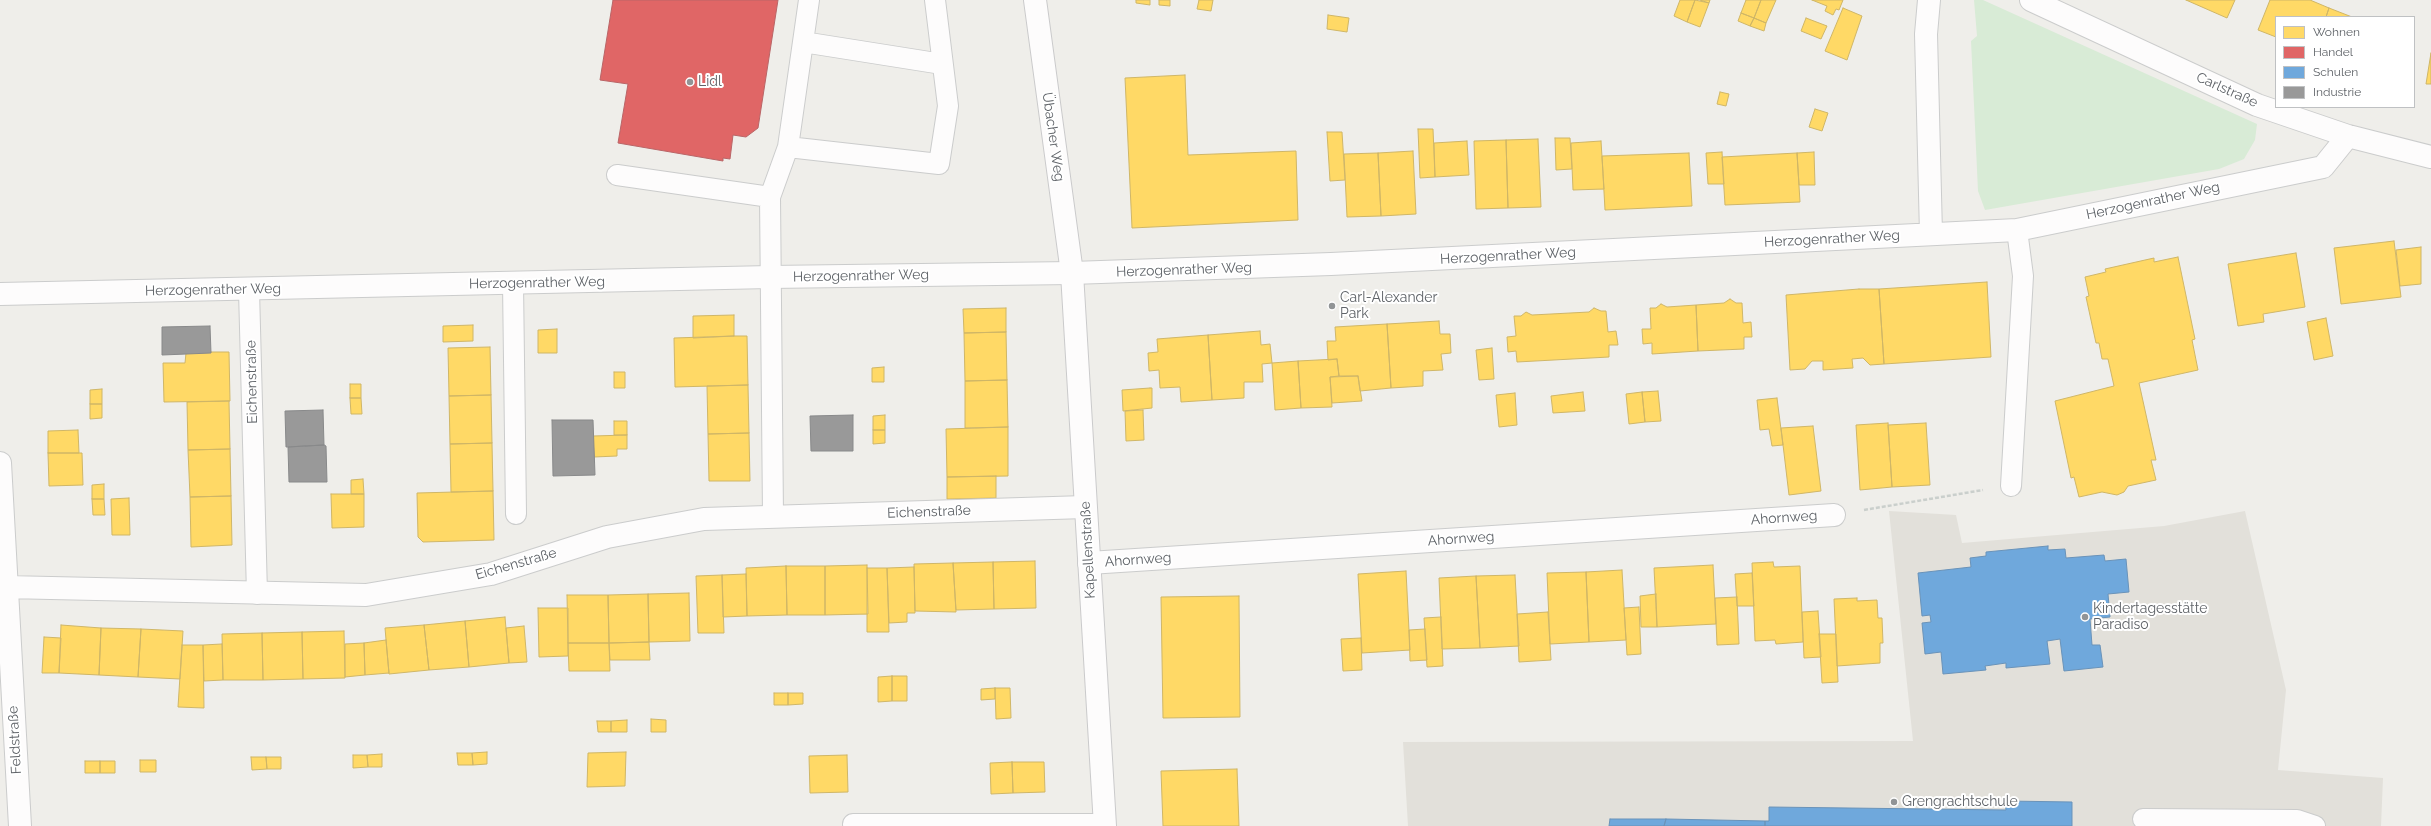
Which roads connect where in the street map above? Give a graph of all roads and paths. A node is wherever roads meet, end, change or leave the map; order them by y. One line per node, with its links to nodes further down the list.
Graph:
1 (809, 0): 6 (lane)
2 (935, 0): 7 (lane)
3 (1034, 0): 15 (street, Übacher Weg)
4 (2031, 0): 8 (street, Carlstraße)
5 (1927, 2): 14 (street)
6 (803, 42): 7 (lane); 9 (lane)
7 (942, 64): 9 (lane)
8 (2348, 136): 10 (street, Carlstraße); 13 (street, Herzogenrather Weg)
9 (788, 147): 12 (lane)
10 (2431, 156)
11 (617, 175): 12 (lane)
12 (770, 197): 16 (lane)
13 (2017, 230): 14 (street, Herzogenrather Weg); 21 (lane)
14 (1931, 234): 15 (street, Herzogenrather Weg)
15 (1072, 273): 16 (street, Herzogenrather Weg); 22 (street, Kapellenstraße)
16 (770, 277): 17 (street, Herzogenrather Weg); 25 (lane)
17 (513, 283): 18 (street, Herzogenrather Weg); 23 (lane)
18 (249, 290): 19 (street, Herzogenrather Weg); 28 (lane, Eichenstraße)
19 (0, 294)
20 (0, 463): 27 (street, Feldstraße)
21 (2011, 486): 24 (path)
22 (1085, 506): 25 (street, Eichenstraße); 26 (street, Kapellenstraße)
23 (516, 514)
24 (1834, 515): 26 (street, Ahornweg)
25 (773, 516): 28 (street, Eichenstraße)
26 (1089, 563): 31 (street, Kapellenstraße)
27 (6, 587): 28 (street, Eichenstraße); 32 (street, Feldstraße)
28 (257, 594)
29 (2143, 820): 33 (lane)
30 (853, 824): 31 (lane)
31 (1105, 825)
32 (20, 826)
33 (2316, 826)

